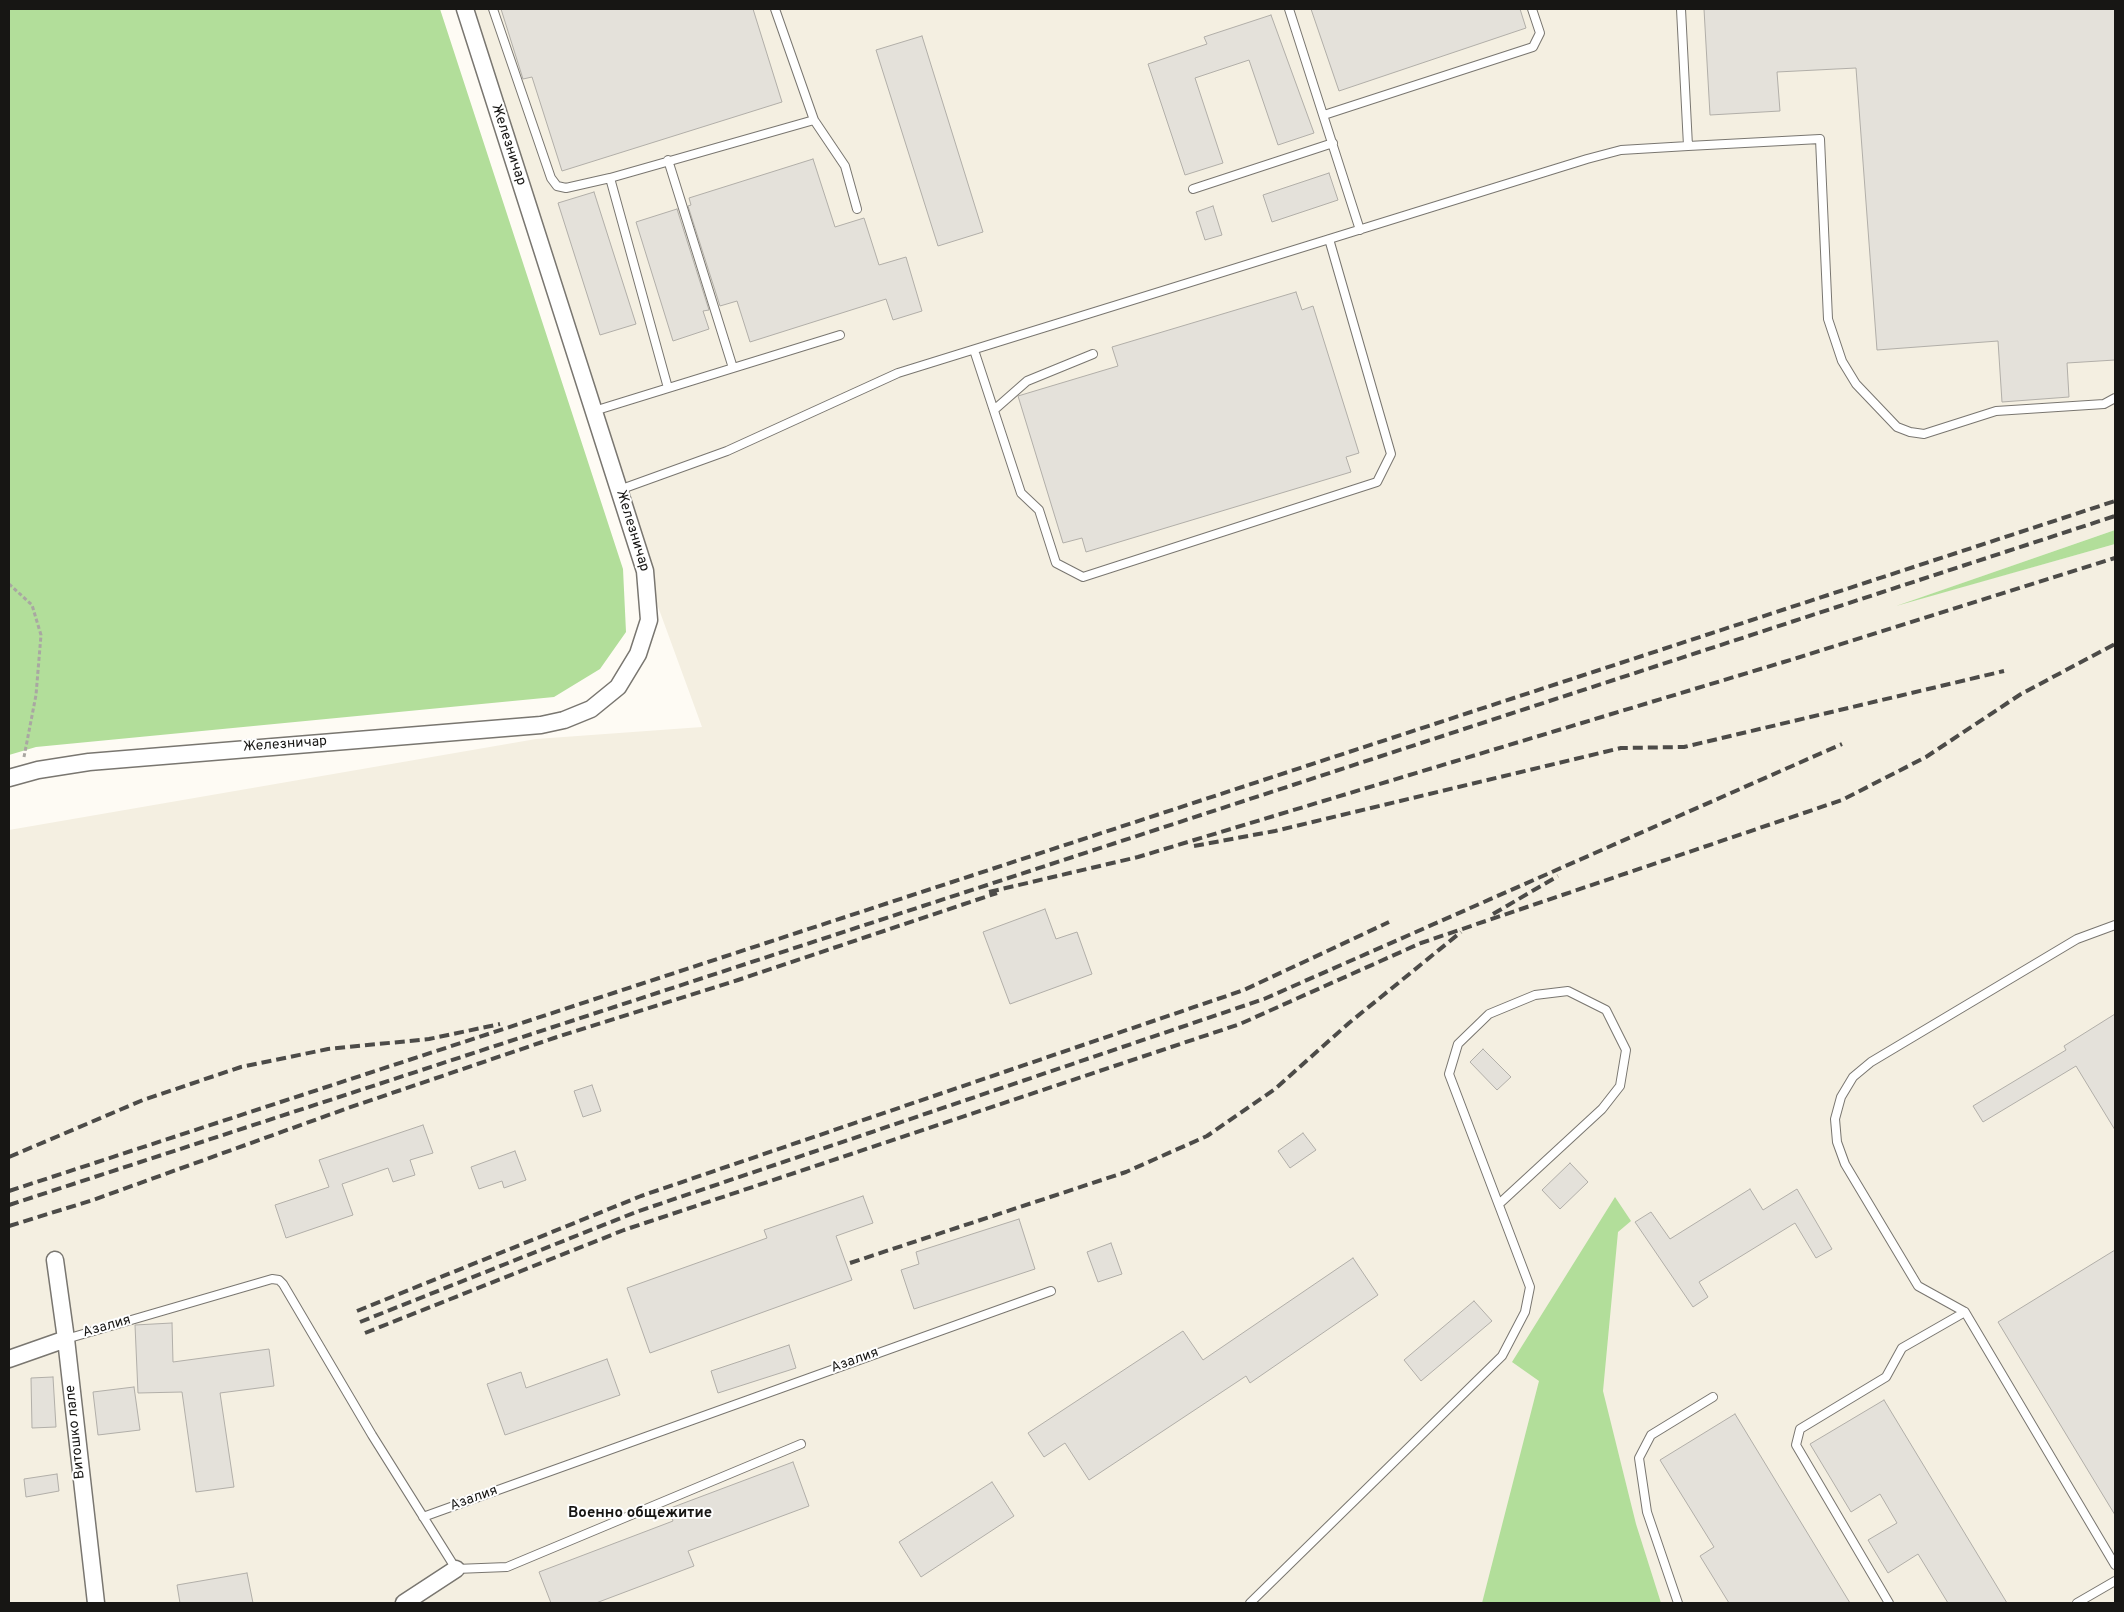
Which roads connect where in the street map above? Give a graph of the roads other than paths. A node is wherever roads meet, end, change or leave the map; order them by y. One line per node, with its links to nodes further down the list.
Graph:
1 (464, 9): 24 (street, Железничар)
2 (493, 9): 12 (lane)
3 (775, 9): 8 (lane)
4 (1290, 9): 7 (lane)
5 (1532, 9): 7 (lane)
6 (1681, 9): 10 (lane)
7 (1324, 115): 9 (lane)
8 (814, 120): 11 (lane); 14 (lane)
9 (1333, 143): 13 (lane); 15 (lane)
10 (1688, 146): 15 (lane); 22 (lane)
11 (668, 160): 12 (lane); 20 (lane)
12 (610, 178): 21 (lane)
13 (1193, 189)
14 (857, 208)
15 (1360, 230): 16 (lane)
16 (1330, 239): 18 (lane); 23 (lane)
17 (840, 335): 20 (lane)
18 (974, 350): 23 (lane); 25 (lane)
19 (1093, 354): 23 (lane)
20 (733, 368): 21 (lane)
21 (668, 388): 24 (lane)
22 (2115, 398)
23 (994, 410)
24 (594, 412): 25 (street, Железничар)
25 (619, 490): 26 (street, Железничар)
26 (15, 777)
27 (2115, 925): 31 (lane)
28 (1499, 1204): 28 (lane); 42 (lane)
29 (55, 1260): 32 (street, Витошко лале)
30 (1051, 1291): 36 (lane, Азалия)
31 (1965, 1312): 37 (lane); 44 (lane)
32 (66, 1339): 33 (street, Азалия); 36 (lane, Азалия); 40 (street, Витошко лале)
33 (9, 1359)
34 (1712, 1397): 43 (lane)
35 (801, 1444): 38 (lane)
36 (423, 1517): 38 (lane)
37 (2115, 1565)
38 (456, 1569): 41 (street)
39 (2115, 1581): 45 (lane)
40 (96, 1603)
41 (404, 1603)
42 (1250, 1603)
43 (1678, 1603)
44 (1889, 1603)
45 (2077, 1603)

